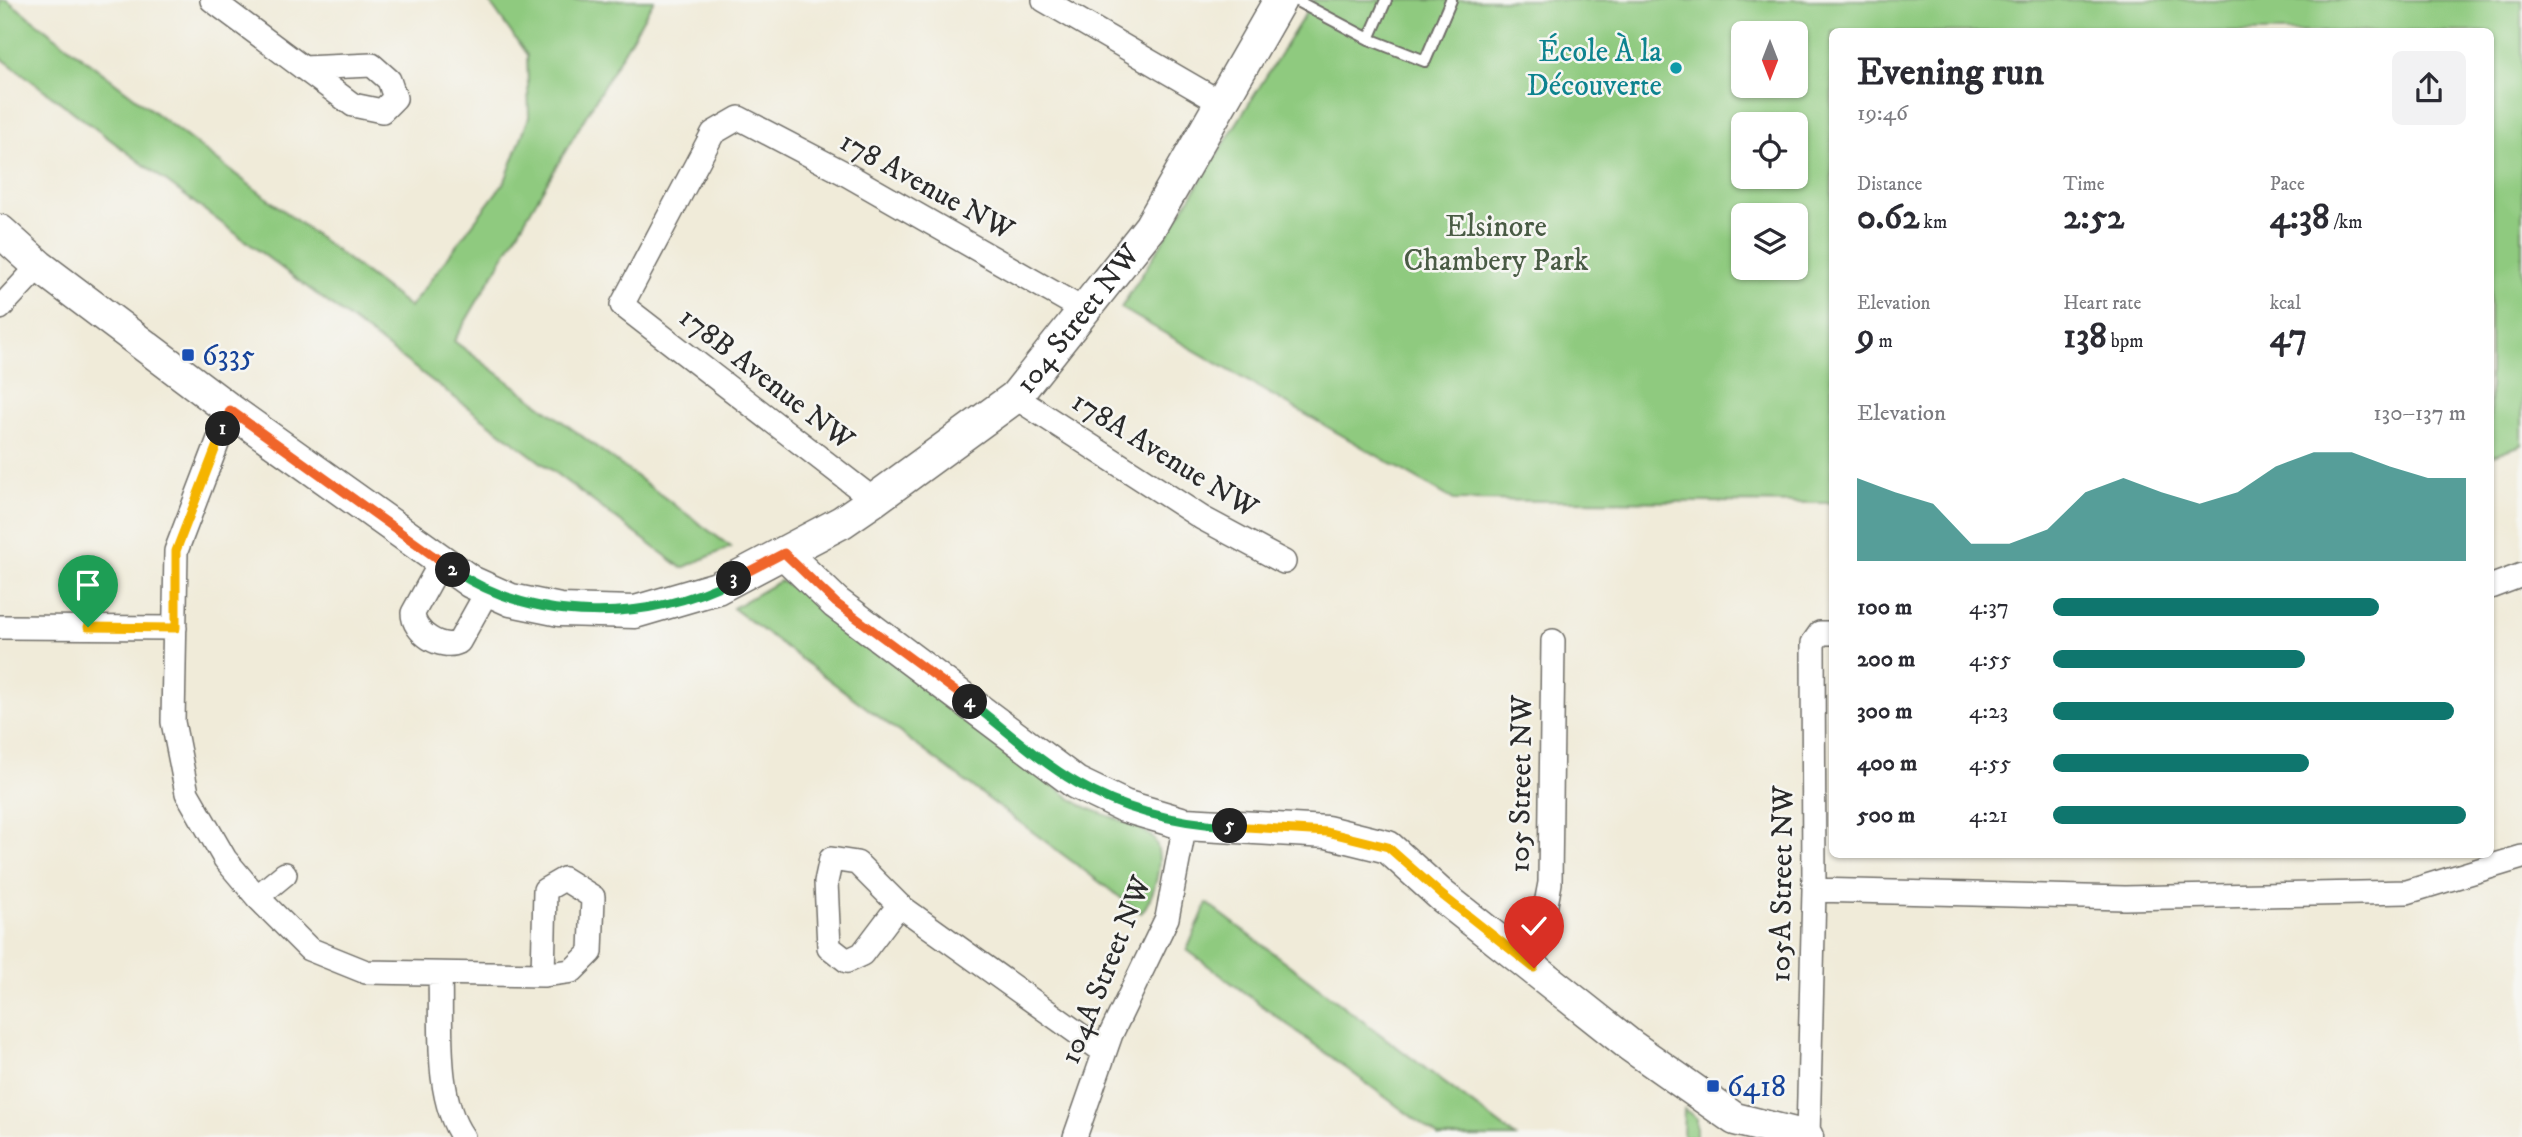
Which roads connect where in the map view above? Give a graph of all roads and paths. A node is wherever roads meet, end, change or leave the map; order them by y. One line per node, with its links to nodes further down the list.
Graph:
1 (212, 0): 8 (street)
2 (1044, 0): 9 (street)
3 (1280, 0): 9 (street, 104 Street NW)
4 (1295, 0): 7 (lane)
5 (1386, 0): 7 (lane)
6 (1451, 0): 7 (lane)
7 (1369, 39)
8 (303, 68)
9 (1223, 104): 14 (street, 104 Street NW)
10 (0, 231): 11 (street, 104 Street NW)
11 (39, 267): 13 (street); 16 (street, 104 Street NW)
12 (622, 305): 14 (street, 178 Avenue NW); 17 (street, 178B Avenue NW)
13 (0, 308)
14 (1082, 309): 15 (street, 104 Street NW)
15 (1015, 397): 17 (street, 104 Street NW); 20 (street, 178A Avenue NW)
16 (230, 410): 19 (street, 104 Street NW); 25 (street)
17 (874, 500): 18 (street, 104 Street NW)
18 (784, 553): 23 (street, 104 Street NW); 28 (street)
19 (441, 562): 23 (street, 104 Street NW); 23 (street)
20 (1284, 562)
21 (2522, 575): 22 (street)
22 (2494, 586)
23 (488, 590)
24 (0, 627): 25 (street)
25 (176, 628): 32 (street)
26 (1826, 633): 31 (street, 105A Street NW)
27 (1553, 641): 34 (street, 105 Street NW)
28 (1185, 824): 34 (street); 37 (street, 104A Street NW)
29 (2522, 858): 31 (street)
30 (285, 874): 32 (street)
31 (1814, 890): 40 (street, 105A Street NW)
32 (257, 898): 35 (street)
33 (899, 905): 37 (street)
34 (1534, 968): 40 (street)
35 (440, 974): 36 (street); 38 (street)
36 (543, 975)
37 (1104, 1052): 39 (street, 104A Street NW)
38 (463, 1137)
39 (1075, 1137)
40 (1807, 1137)

